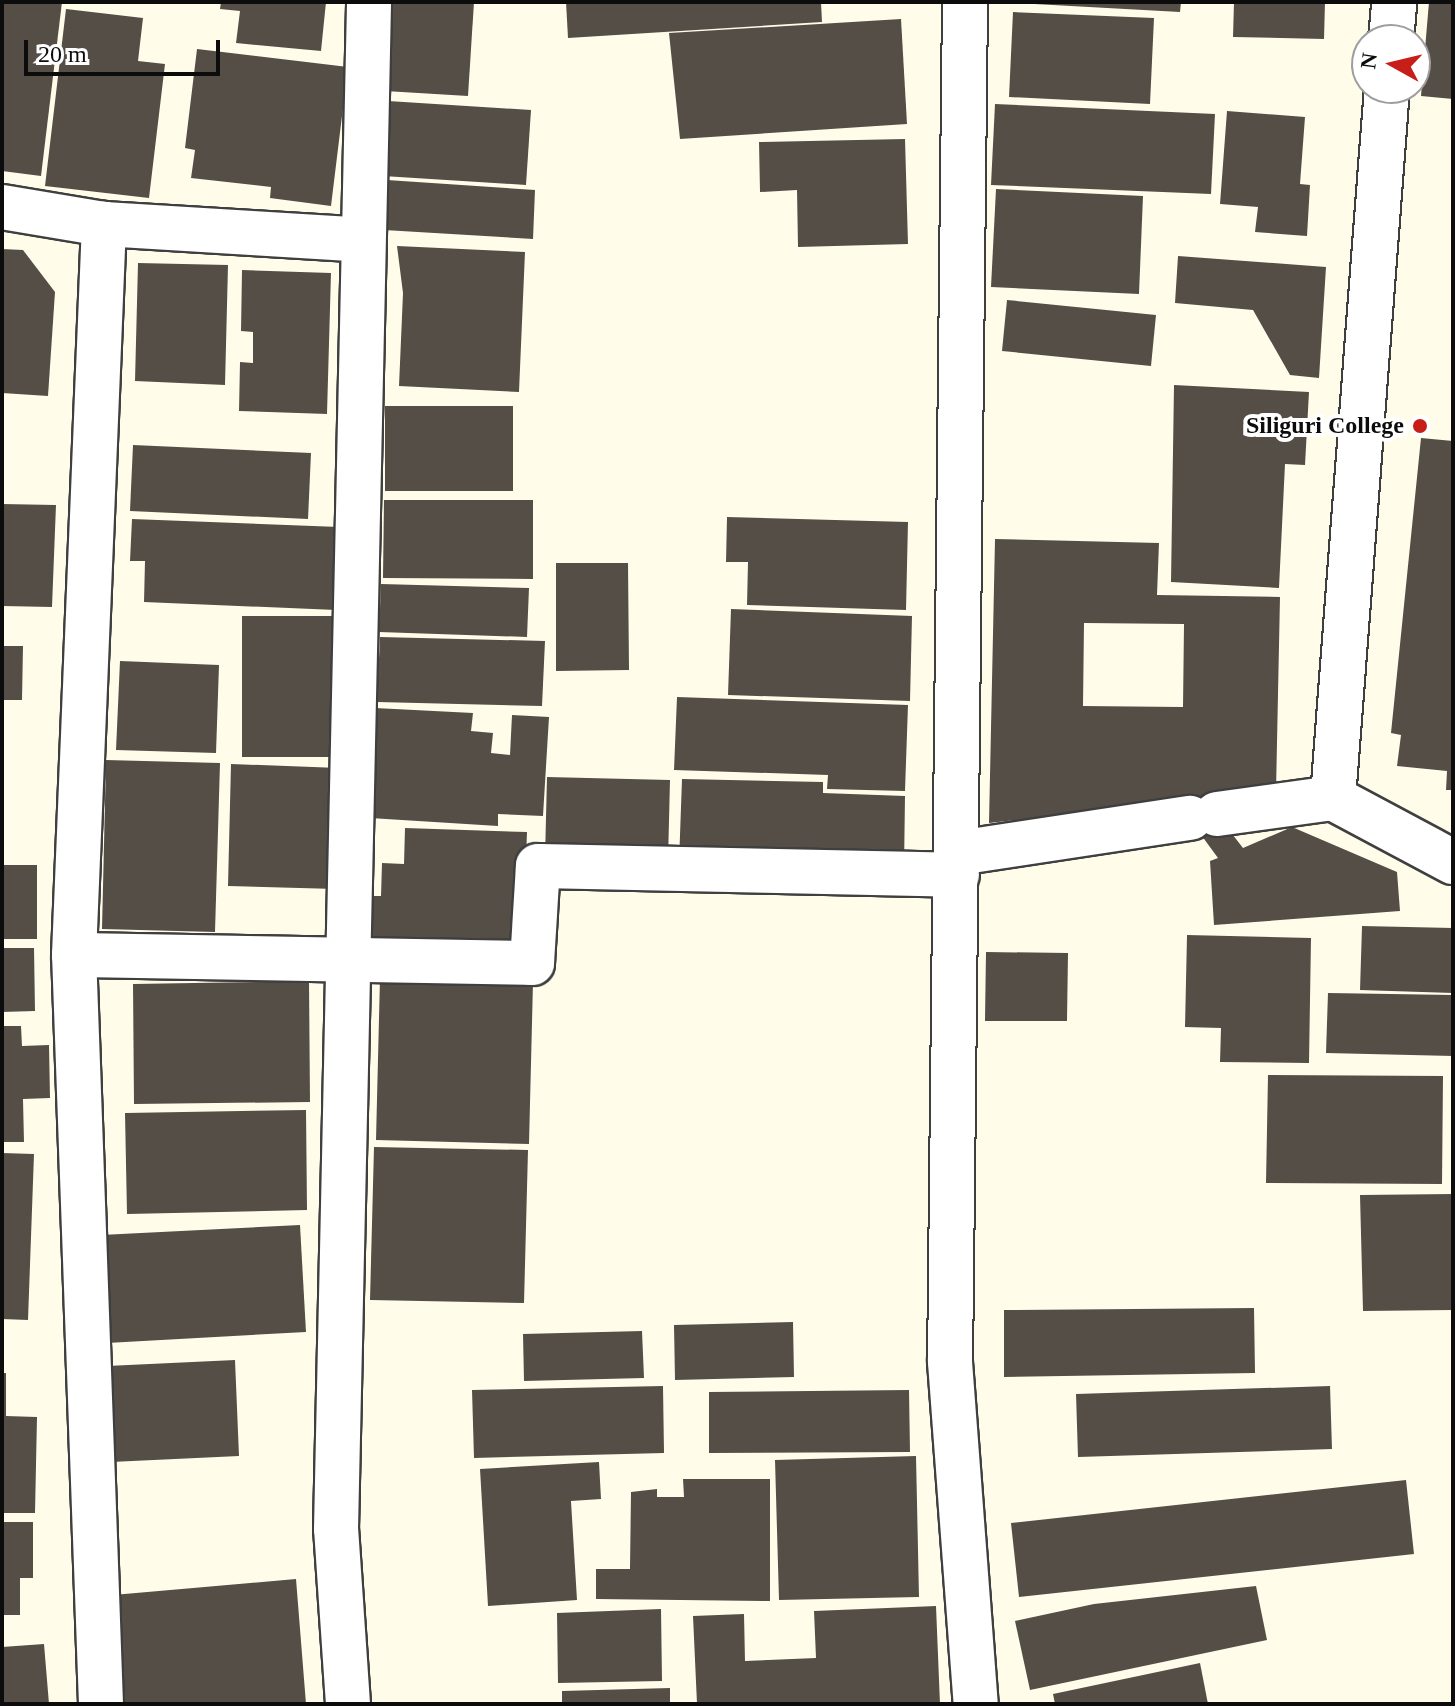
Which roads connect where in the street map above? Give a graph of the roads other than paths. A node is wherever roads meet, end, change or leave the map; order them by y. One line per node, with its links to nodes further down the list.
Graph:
1 (369, 2): 8 (street)
2 (965, 2): 11 (street)
3 (1394, 2): 4 (street)
4 (1392, 24)
5 (1386, 104): 9 (street)
6 (2, 207): 7 (street)
7 (104, 224): 8 (street); 12 (street)
8 (363, 240): 13 (street)
9 (1333, 798): 10 (street); 11 (street)
10 (1453, 862)
11 (957, 864): 13 (street); 16 (street)
12 (74, 955): 13 (street); 14 (street)
13 (352, 960): 15 (street)
14 (101, 1704)
15 (348, 1704)
16 (976, 1704)

